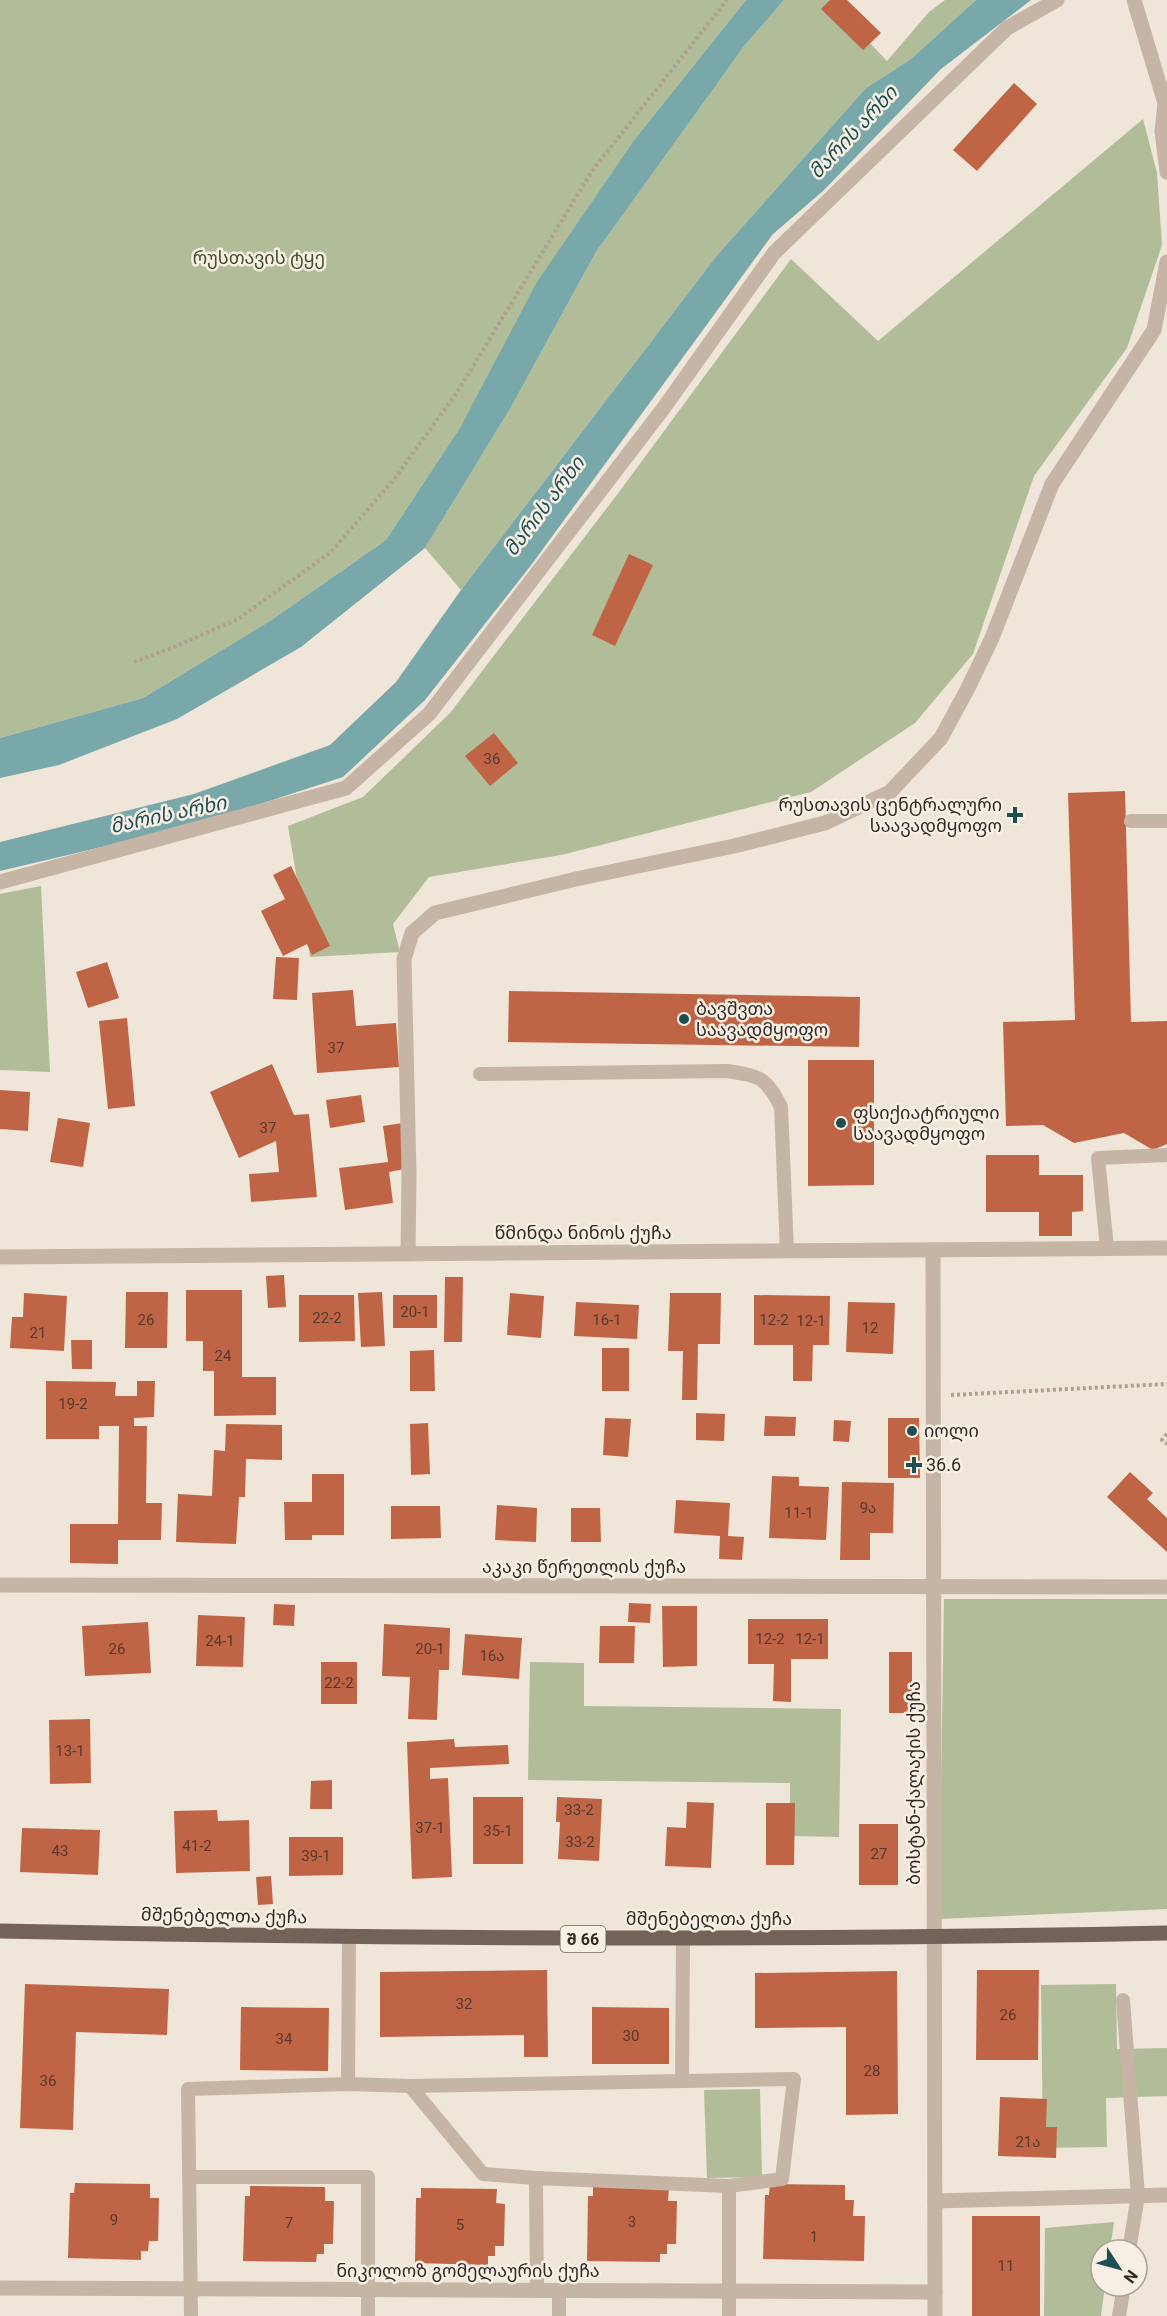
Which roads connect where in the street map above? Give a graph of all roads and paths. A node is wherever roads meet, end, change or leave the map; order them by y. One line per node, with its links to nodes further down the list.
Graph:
1 (727, 0): 7 (path)
2 (1057, 0): 10 (street)
3 (1134, 0): 4 (street)
4 (1166, 103): 5 (street)
5 (1167, 172)
6 (1167, 262): 17 (street)
7 (134, 662)
8 (1131, 821): 9 (lane)
9 (1167, 821)
10 (0, 882)
11 (480, 1074): 16 (lane)
12 (1167, 1155): 13 (lane)
13 (1107, 1248): 14 (street, წმინდა ნინოს ქუჩა); 15 (street, წმინდა ნინოს ქუჩა)
14 (1167, 1248)
15 (933, 1250): 16 (street, წმინდა ნინოს ქუჩა); 20 (street, ბოსტან-ქალაქის ქუჩა)
16 (787, 1251): 17 (street, წმინდა ნინოს ქუჩა)
17 (408, 1254): 18 (street, წმინდა ნინოს ქუჩა)
18 (0, 1257)
19 (1167, 1384): 20 (path)
20 (933, 1395): 24 (street, ბოსტან-ქალაქის ქუჩა)
21 (1167, 1434): 22 (path)
22 (1167, 1444)
23 (0, 1585): 24 (street, აკაკი წერეთლის ქუჩა)
24 (933, 1587): 25 (street, აკაკი წერეთლის ქუჩა); 29 (street, ბოსტან-ქალაქის ქუჩა)
25 (1167, 1587)
26 (0, 1931): 28 (main road, მშენებელთა ქუჩა / შ 66)
27 (1167, 1933): 29 (main road, მშენებელთა ქუჩა / შ 66)
28 (349, 1938): 30 (main road, მშენებელთა ქუჩა / შ 66); 33 (lane)
29 (934, 1938): 30 (main road, მშენებელთა ქუჩა / შ 66); 40 (street, ბოსტან-ქალაქის ქუჩა)
30 (683, 1939): 32 (lane)
31 (1123, 2000): 39 (lane)
32 (682, 2081): 34 (lane); 37 (lane)
33 (348, 2084): 34 (lane); 35 (lane)
34 (410, 2085): 36 (lane)
35 (190, 2177): 43 (lane); 44 (lane)
36 (536, 2178): 37 (lane); 45 (lane)
37 (729, 2186): 47 (lane)
38 (1167, 2195): 39 (street)
39 (1138, 2196): 40 (street); 41 (lane)
40 (935, 2201): 48 (street, ბოსტან-ქალაქის ქუჩა)
41 (1131, 2238)
42 (0, 2288): 43 (street, ნიკოლოზ გომელაურის ქუჩა)
43 (191, 2290): 44 (street, ნიკოლოზ გომელაურის ქუჩა); 50 (lane)
44 (368, 2290): 45 (street, ნიკოლოზ გომელაურის ქუჩა); 51 (lane)
45 (537, 2290): 46 (street, ნიკოლოზ გომელაურის ქუჩა)
46 (559, 2291): 47 (street, ნიკოლოზ გომელაურის ქუჩა); 52 (lane)
47 (730, 2291): 48 (street, ნიკოლოზ გომელაურის ქუჩა); 53 (lane)
48 (935, 2292): 54 (street, ბოსტან-ქალაქის ქუჩა)
49 (1122, 2298): 55 (lane)
50 (191, 2316)
51 (368, 2316)
52 (559, 2316)
53 (729, 2316)
54 (935, 2316)
55 (1119, 2316)

